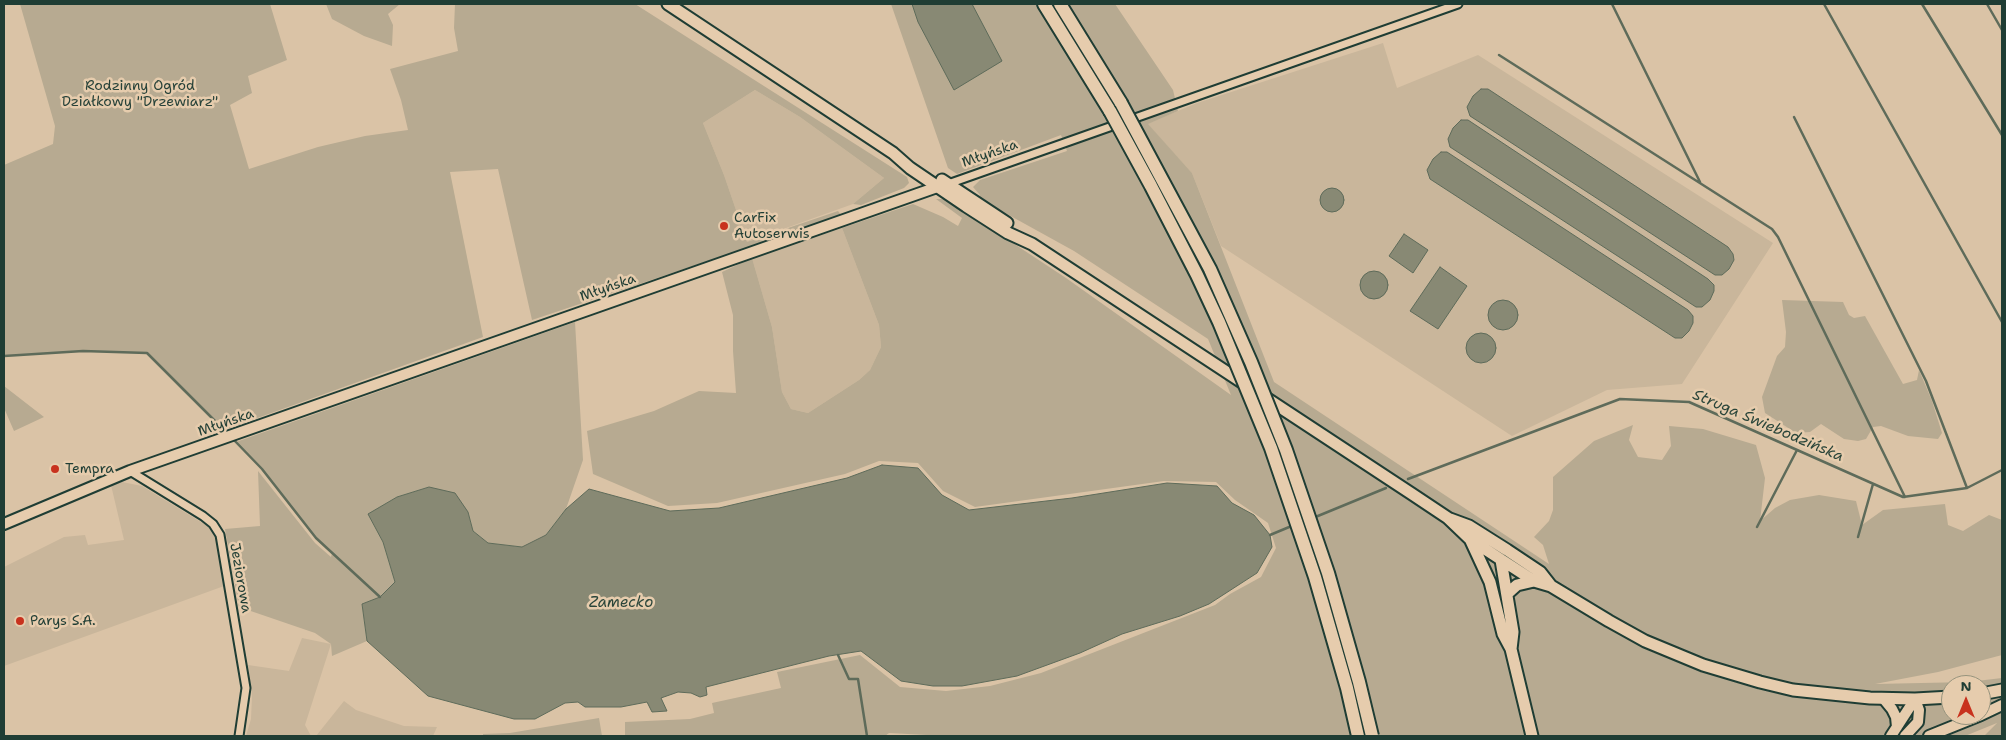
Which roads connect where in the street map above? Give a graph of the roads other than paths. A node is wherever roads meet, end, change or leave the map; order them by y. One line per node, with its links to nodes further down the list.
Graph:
1 (668, 4): 5 (main road)
2 (1044, 4): 22 (highway, bridge)
3 (1060, 4): 23 (highway, bridge)
4 (1458, 4): 5 (street, Młyńska)
5 (943, 185): 6 (street, Młyńska); 7 (main road)
6 (130, 472): 8 (street, Młyńska); 21 (street, Jeziorowa)
7 (1448, 518): 9 (main road); 10 (main road)
8 (4, 524)
9 (1471, 540): 10 (main road); 12 (main road)
10 (1504, 555): 11 (main road); 12 (main road); 13 (main road); 14 (main road)
11 (1534, 581): 13 (main road); 14 (main road)
12 (1490, 582): 15 (main road)
13 (1551, 586): 16 (main road)
14 (1507, 594): 15 (main road)
15 (1511, 649): 24 (main road)
16 (1883, 698): 18 (main road); 20 (street)
17 (1941, 698): 18 (main road)
18 (1915, 699): 20 (street); 26 (street)
19 (1956, 725): 27 (street)
20 (1897, 727): 25 (street)
21 (240, 736)
22 (1358, 736)
23 (1372, 736)
24 (1532, 736)
25 (1891, 736)
26 (1905, 736)
27 (1928, 736)

